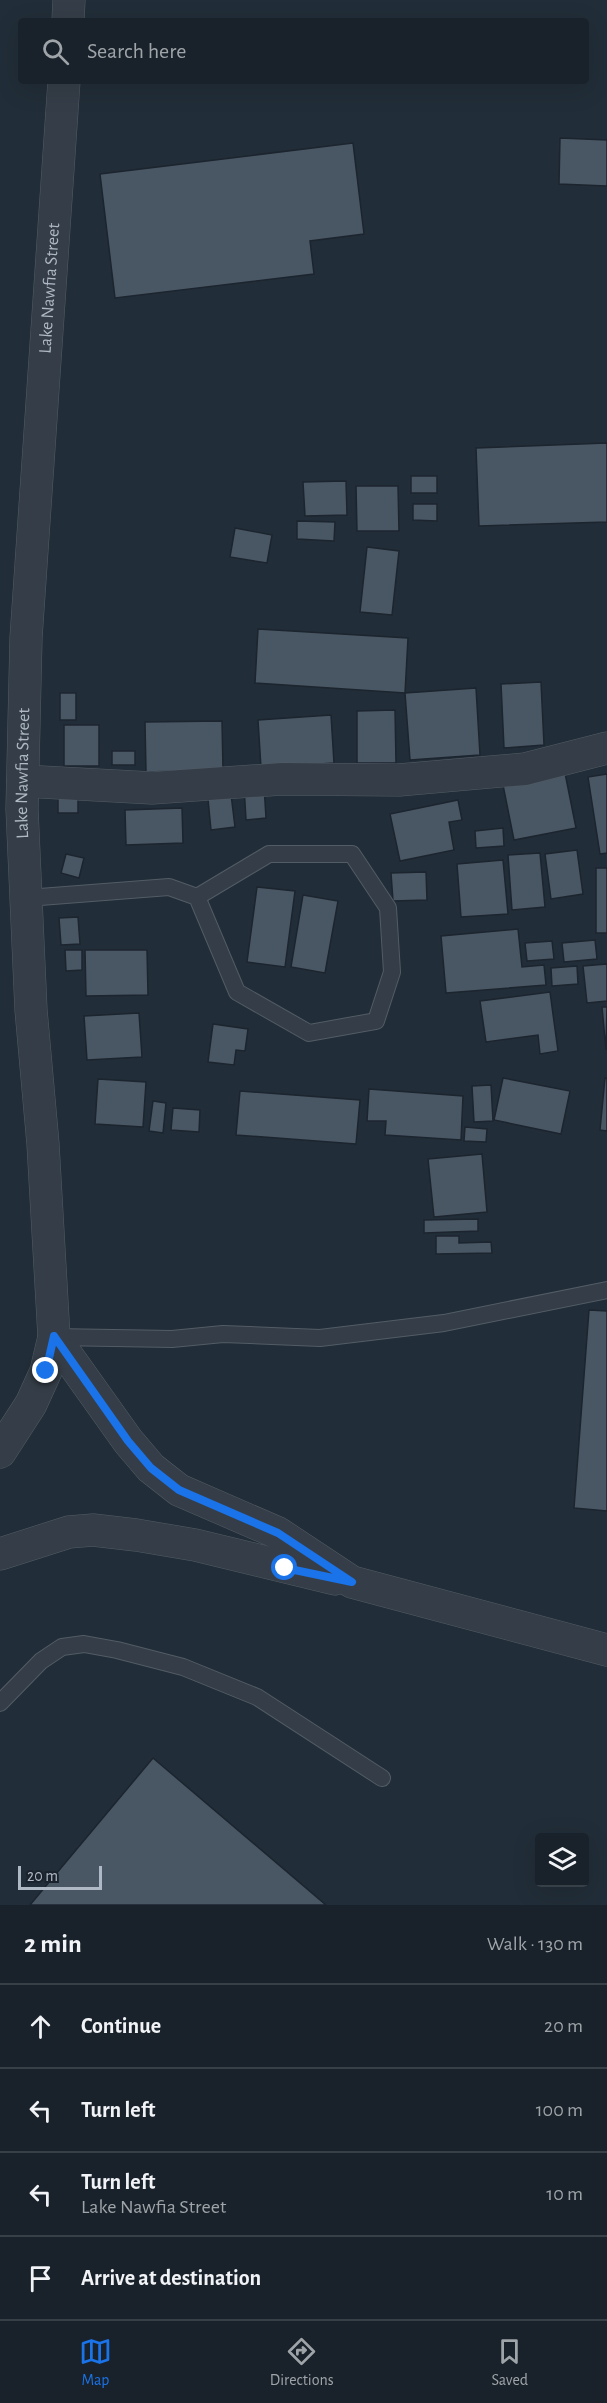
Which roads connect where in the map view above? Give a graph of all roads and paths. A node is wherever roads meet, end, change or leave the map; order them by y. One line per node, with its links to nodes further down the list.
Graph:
1 (69, 0): 2 (street)
2 (68, 18)
3 (64, 84): 5 (street, Lake Nawfia Street)
4 (607, 748): 5 (street)
5 (23, 782): 7 (street, Lake Nawfia Street)
6 (197, 897): 6 (lane); 7 (lane)
7 (27, 898): 9 (street, Lake Nawfia Street)
8 (607, 1290): 9 (lane)
9 (54, 1336): 10 (street, Lake Nawfia Street); 12 (street)
10 (0, 1452)
11 (0, 1554): 12 (street)
12 (352, 1582): 13 (street)
13 (607, 1650)
14 (0, 1703): 15 (lane)
15 (382, 1778)

